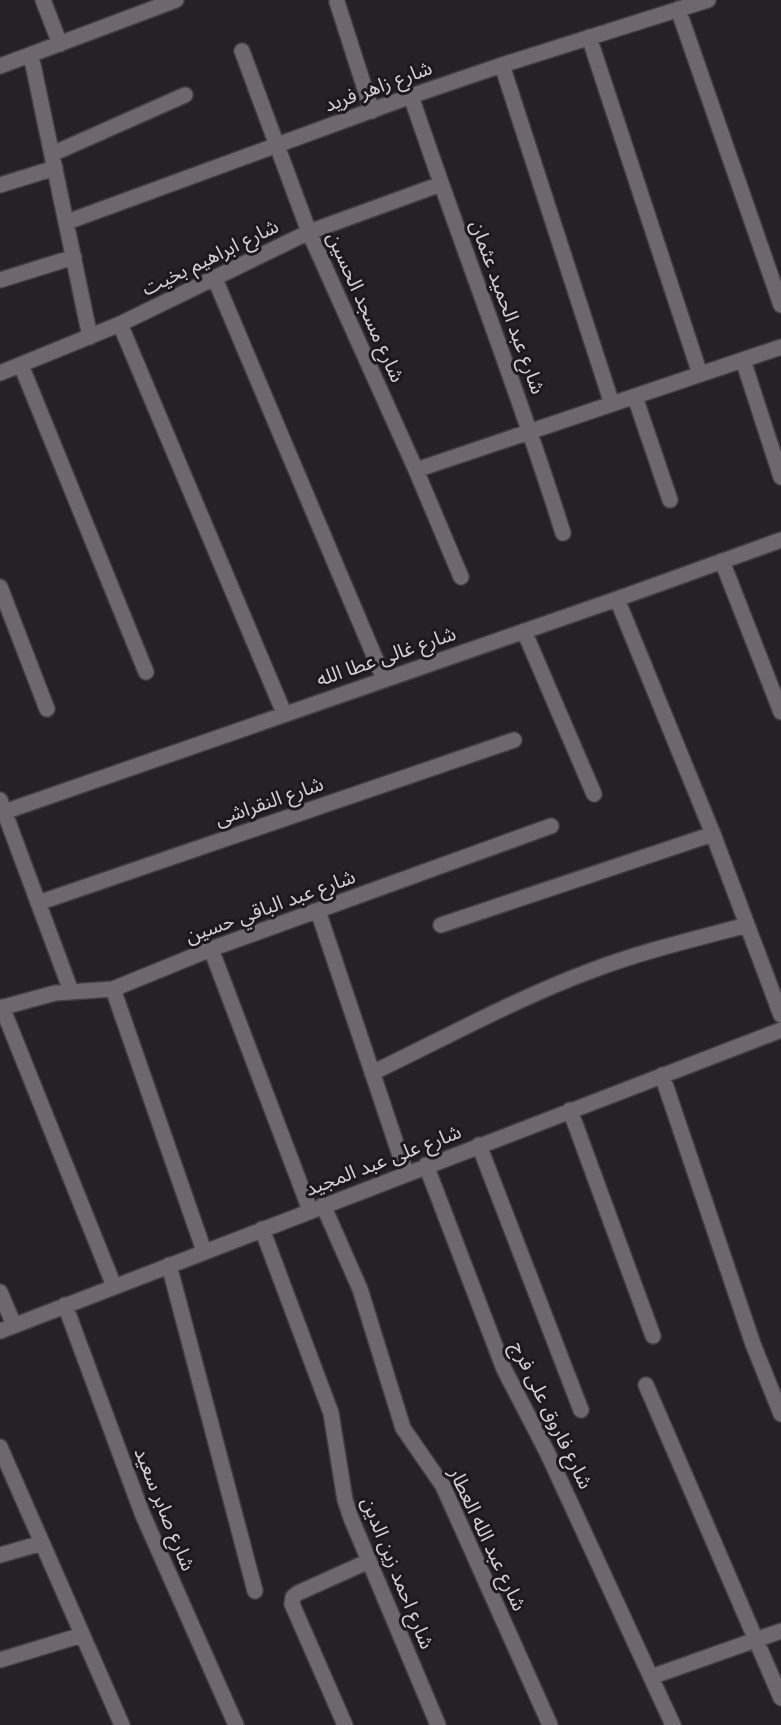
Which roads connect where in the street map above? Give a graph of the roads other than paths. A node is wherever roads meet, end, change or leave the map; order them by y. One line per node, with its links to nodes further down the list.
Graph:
1 (43, 0): 7 (street)
2 (708, 0): 5 (street, شارع زاهر فريد)
3 (166, 2): 7 (street)
4 (337, 2): 14 (street)
5 (678, 9): 6 (street, شارع زاهر فريد); 24 (street)
6 (589, 38): 10 (street, شارع زاهر فريد); 31 (street)
7 (60, 44): 9 (street)
8 (242, 51): 15 (street, شارع مسجد الحسين)
9 (31, 55): 11 (street); 16 (street)
10 (502, 65): 13 (street, شارع زاهر فريد); 33 (street)
11 (0, 66)
12 (186, 95): 16 (street)
13 (411, 96): 14 (street, شارع زاهر فريد); 17 (street, شارع عبد الحميد عثمان)
14 (372, 111): 15 (street, شارع زاهر فريد)
15 (276, 146): 19 (street, شارع زاهر فريد); 20 (street, شارع مسجد الحسين)
16 (54, 161): 18 (street); 19 (street)
17 (441, 184): 20 (street, شارع ابراهيم بخيت); 34 (street, شارع عبد الحميد عثمان)
18 (0, 185)
19 (67, 222): 21 (street)
20 (309, 232): 22 (street, شارع ابراهيم بخيت); 35 (street, شارع مسجد الحسين)
21 (74, 257): 23 (street); 26 (street)
22 (215, 279): 25 (street, شارع ابراهيم بخيت); 46 (street)
23 (0, 280)
24 (781, 305)
25 (120, 324): 26 (street, شارع ابراهيم بخيت); 50 (street)
26 (90, 337): 29 (street, شارع ابراهيم بخيت)
27 (781, 347): 28 (street)
28 (743, 360): 31 (street); 36 (street)
29 (21, 365): 30 (street, شارع ابراهيم بخيت); 45 (street)
30 (0, 373)
31 (700, 374): 32 (street)
32 (635, 396): 33 (street); 37 (street)
33 (612, 404): 34 (street)
34 (531, 431): 35 (street); 38 (street, شارع عبد الحميد عثمان)
35 (416, 470): 41 (street, شارع مسجد الحسين)
36 (781, 477)
37 (670, 500)
38 (563, 533)
39 (781, 540): 40 (street, شارع غالى عطا الله)
40 (722, 561): 43 (street, شارع غالى عطا الله); 47 (street)
41 (461, 577)
42 (0, 587): 48 (street)
43 (617, 599): 44 (street, شارع غالى عطا الله); 55 (street)
44 (524, 631): 46 (street, شارع غالى عطا الله); 52 (street)
45 (146, 672)
46 (384, 679): 50 (street, شارع غالى عطا الله)
47 (777, 691): 49 (street)
48 (47, 709)
49 (781, 712)
50 (284, 713): 53 (street, شارع غالى عطا الله)
51 (514, 740): 56 (street, شارع النقراشى)
52 (594, 794)
53 (2, 806): 56 (street)
54 (551, 826): 57 (street, شارع عبد الباقي حسين)
55 (713, 834): 58 (street); 59 (street)
56 (38, 903): 62 (street)
57 (318, 911): 60 (street, شارع عبد الباقي حسين); 66 (street)
58 (441, 925)
59 (747, 925): 64 (street); 66 (street)
60 (211, 950): 61 (street, شارع عبد الباقي حسين); 72 (street, شارع عبد الله العطار)
61 (113, 989): 62 (street, شارع عبد الباقي حسين); 74 (street)
62 (71, 991): 63 (street, شارع عبد الباقي حسين)
63 (1, 1007): 76 (street)
64 (781, 1015)
65 (781, 1030): 67 (street, شارع على عبد المجيد)
66 (372, 1073): 71 (street)
67 (662, 1075): 68 (street, شارع على عبد المجيد); 83 (street)
68 (570, 1110): 69 (street, شارع على عبد المجيد); 80 (street)
69 (479, 1145): 70 (street, شارع على عبد المجيد); 82 (street)
70 (426, 1165): 71 (street, شارع على عبد المجيد); 93 (street, شارع فاروق على فرج)
71 (406, 1173): 72 (street, شارع على عبد المجيد)
72 (317, 1208): 73 (street, شارع على عبد المجيد); 99 (street, شارع عبد الله العطار)
73 (261, 1229): 74 (street, شارع على عبد المجيد); 87 (street, شارع احمد زين الدين)
74 (204, 1251): 75 (street, شارع على عبد المجيد)
75 (169, 1265): 76 (street, شارع على عبد المجيد); 88 (street)
76 (114, 1286): 78 (street, شارع على عبد المجيد)
77 (0, 1292): 79 (street)
78 (65, 1305): 79 (street, شارع على عبد المجيد); 96 (street, شارع صابر سعيد)
79 (7, 1328)
80 (653, 1336)
81 (646, 1385): 91 (street)
82 (580, 1410)
83 (781, 1414)
84 (1, 1451): 85 (street)
85 (42, 1543): 86 (street); 90 (street)
86 (0, 1555)
87 (369, 1561): 97 (street); 98 (street, شارع احمد زين الدين)
88 (255, 1591)
89 (781, 1631): 91 (street)
90 (82, 1635): 92 (street); 95 (street)
91 (755, 1640): 93 (street); 94 (street)
92 (0, 1660)
93 (651, 1677): 100 (street, شارع فاروق على فرج)
94 (781, 1698)
95 (122, 1725)
96 (236, 1725)
97 (345, 1725)
98 (438, 1725)
99 (550, 1725)
100 (673, 1725)

